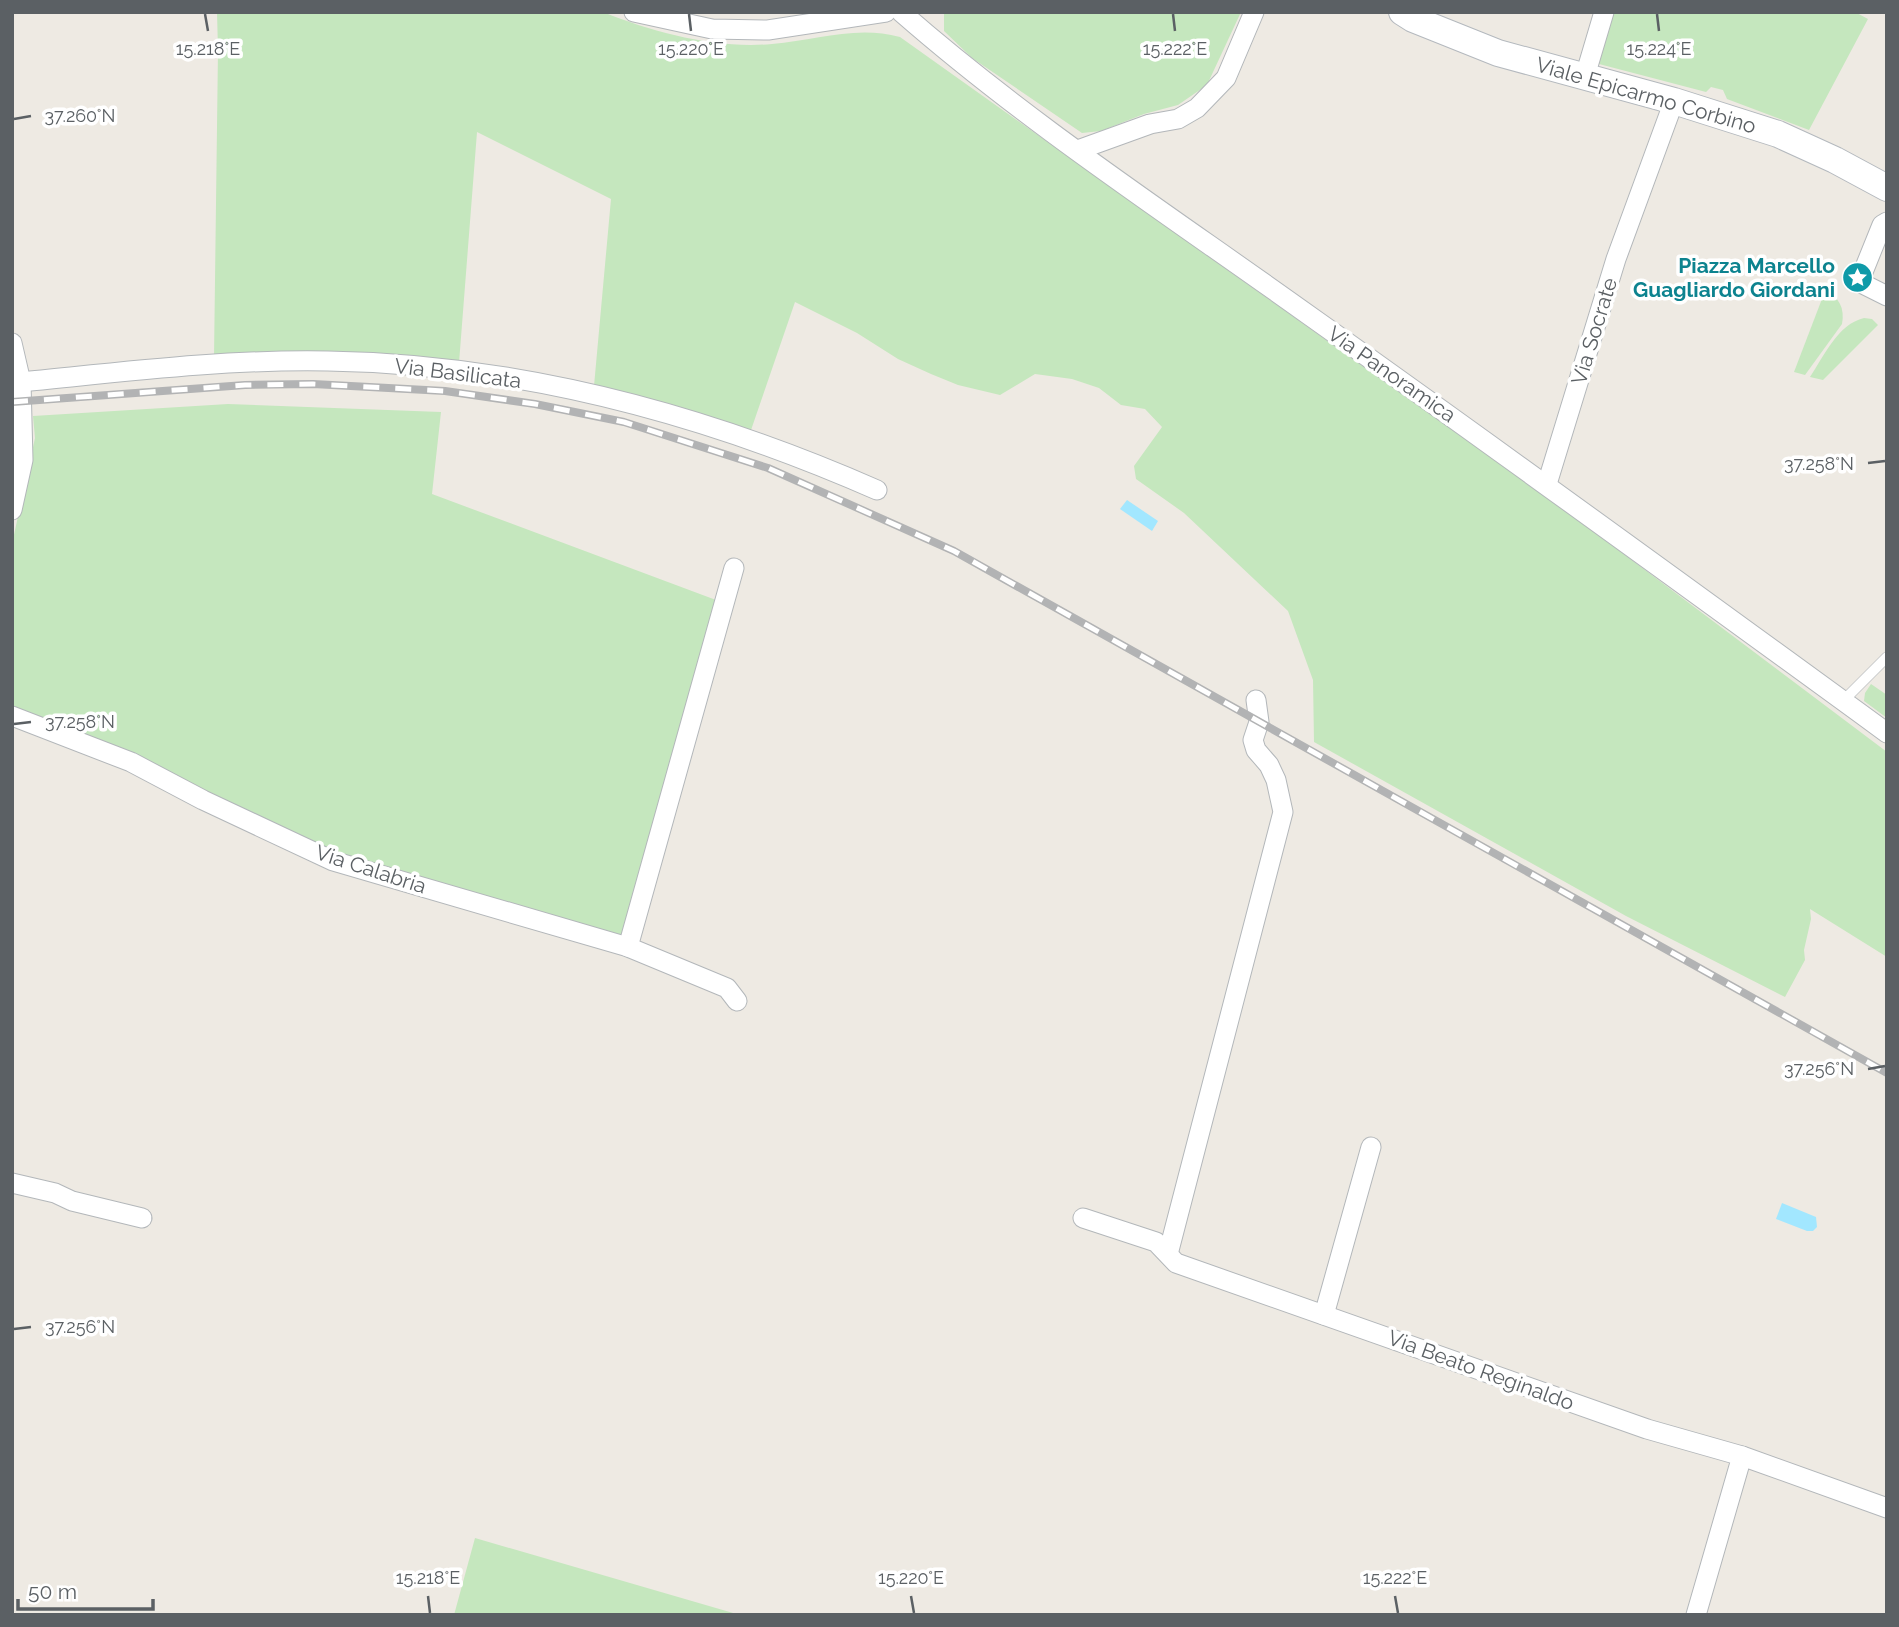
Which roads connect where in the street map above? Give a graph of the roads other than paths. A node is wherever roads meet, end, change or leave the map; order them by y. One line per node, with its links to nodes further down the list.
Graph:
1 (634, 12): 7 (street)
2 (886, 12): 7 (street)
3 (901, 12): 10 (street, Via Panoramica)
4 (1254, 12): 10 (street)
5 (1402, 12): 8 (main road, Viale Epicarmo Corbino)
6 (1604, 12): 8 (street)
7 (856, 15)
8 (1585, 76): 9 (main road, Viale Epicarmo Corbino)
9 (1674, 101): 11 (main road, Viale Epicarmo Corbino); 16 (street, Via Socrate)
10 (1078, 150): 16 (street, Via Panoramica)
11 (1887, 188)
12 (1887, 222): 13 (street)
13 (1887, 296)
14 (12, 343): 15 (street)
15 (21, 382): 17 (street, Via Basilicata); 18 (street)
16 (1547, 484): 22 (street, Via Panoramica)
17 (877, 490)
18 (12, 510)
19 (734, 568): 25 (street)
20 (1887, 657): 22 (lane)
21 (1256, 700): 31 (street)
22 (1843, 701): 24 (street, Via Panoramica)
23 (12, 716): 25 (street, Via Calabria)
24 (1887, 733)
25 (628, 947): 26 (street, Via Calabria)
26 (737, 1001)
27 (1371, 1147): 32 (street)
28 (12, 1183): 29 (street)
29 (142, 1218)
30 (1083, 1218): 31 (street, Via Beato Reginaldo)
31 (1168, 1254): 32 (street, Via Beato Reginaldo)
32 (1324, 1315): 33 (street, Via Beato Reginaldo)
33 (1742, 1456): 34 (street, Via Beato Reginaldo); 35 (street)
34 (1887, 1508)
35 (1696, 1615)

